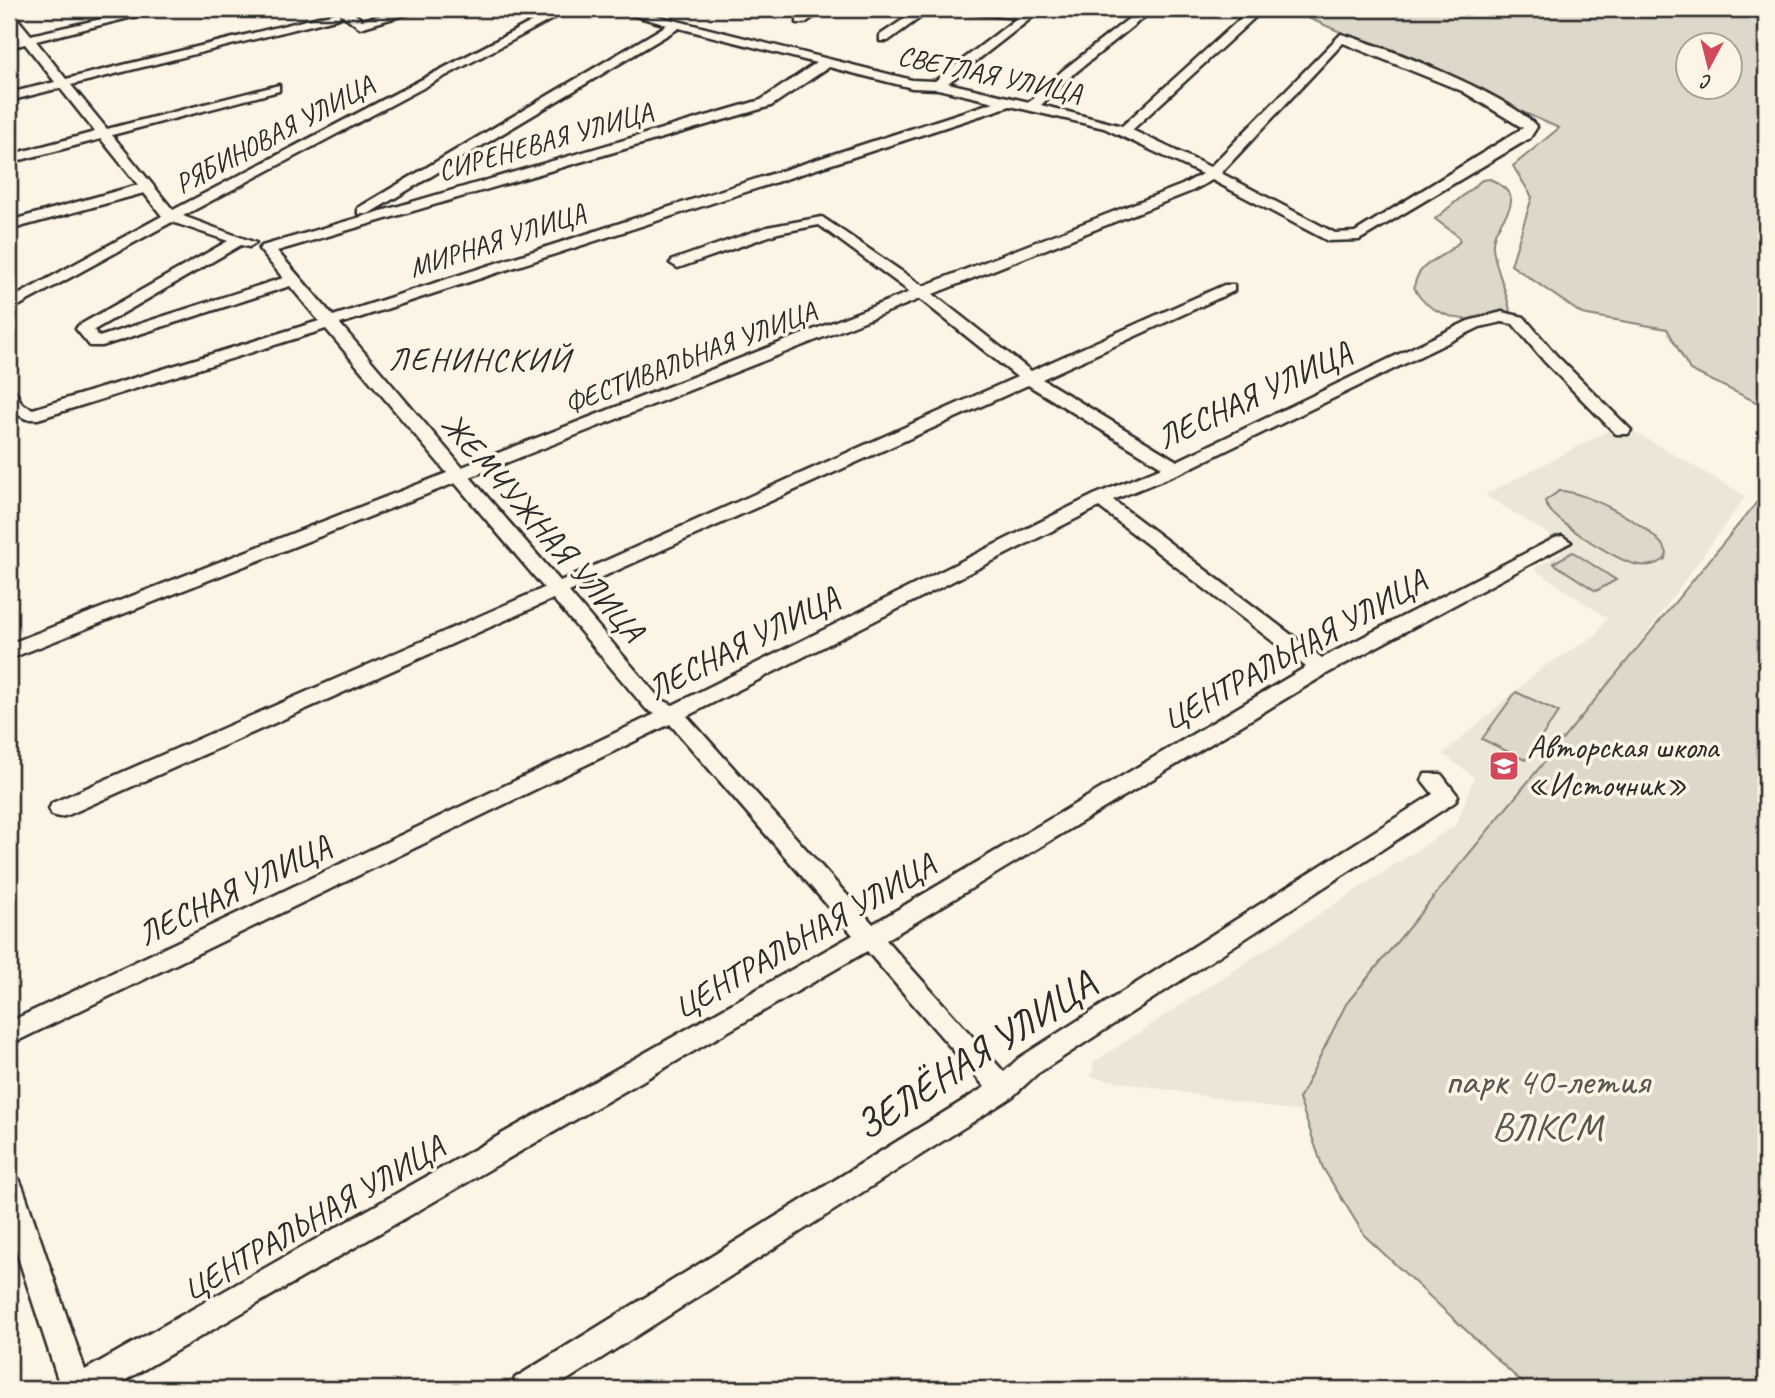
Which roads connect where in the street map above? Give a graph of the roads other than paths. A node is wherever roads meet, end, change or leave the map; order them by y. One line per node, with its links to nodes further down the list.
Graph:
1 (159, 9): 16 (street)
2 (418, 9): 10 (street)
3 (565, 9): 30 (street, РЯБИНОВАЯ УЛИЦА)
4 (617, 9): 14 (street, СВЕТЛАЯ УЛИЦА)
5 (819, 9): 13 (street)
6 (926, 9): 15 (street)
7 (967, 9): 11 (street)
8 (1148, 9): 24 (street)
9 (1258, 9): 25 (street)
10 (338, 12): 19 (street)
11 (1032, 12): 20 (street)
12 (9, 16): 16 (street)
13 (802, 20)
14 (678, 24): 18 (street, СВЕТЛАЯ УЛИЦА); 32 (street)
15 (884, 38)
16 (29, 39): 17 (street); 19 (street)
17 (9, 44)
18 (827, 62): 20 (street, СВЕТЛАЯ УЛИЦА); 32 (street, СИРЕНЕВАЯ УЛИЦА)
19 (65, 84): 22 (street); 26 (street)
20 (938, 85): 23 (street, СВЕТЛАЯ УЛИЦА)
21 (274, 88): 26 (street)
22 (9, 97)
23 (1008, 102): 24 (street, СВЕТЛАЯ УЛИЦА); 41 (street, МИРНАЯ УЛИЦА)
24 (1032, 107): 25 (street, СВЕТЛАЯ УЛИЦА)
25 (1124, 131): 28 (street, СВЕТЛАЯ УЛИЦА)
26 (105, 134): 27 (street); 29 (street)
27 (9, 159)
28 (1212, 174): 33 (street, СВЕТЛАЯ УЛИЦА); 33 (street, ФЕСТИВАЛЬНАЯ УЛИЦА); 39 (street, ФЕСТИВАЛЬНАЯ УЛИЦА)
29 (148, 187): 30 (street); 31 (street)
30 (171, 216): 34 (street); 40 (street, РЯБИНОВАЯ УЛИЦА)
31 (9, 226)
32 (337, 226): 35 (street, СИРЕНЕВАЯ УЛИЦА)
33 (1333, 238)
34 (240, 240): 35 (street); 37 (street)
35 (267, 249): 37 (street, ЖЕМЧУЖНАЯ УЛИЦА)
36 (678, 263): 39 (street)
37 (293, 280): 41 (street, ЖЕМЧУЖНАЯ УЛИЦА)
38 (1229, 288): 42 (street)
39 (923, 294): 42 (street); 46 (street, ФЕСТИВАЛЬНАЯ УЛИЦА)
40 (9, 306)
41 (328, 323): 43 (street, МИРНАЯ УЛИЦА); 46 (street, ЖЕМЧУЖНАЯ УЛИЦА)
42 (1030, 379): 45 (street); 49 (street)
43 (9, 395)
44 (1622, 430): 45 (street, ЛЕСНАЯ УЛИЦА)
45 (1176, 468): 47 (street, ЛЕСНАЯ УЛИЦА)
46 (458, 476): 49 (street, ЖЕМЧУЖНАЯ УЛИЦА); 50 (street, ФЕСТИВАЛЬНАЯ УЛИЦА)
47 (1100, 499): 51 (street); 52 (street, ЛЕСНАЯ УЛИЦА)
48 (1562, 542): 51 (street, ЦЕНТРАЛЬНАЯ УЛИЦА)
49 (555, 589): 52 (street, ЖЕМЧУЖНАЯ УЛИЦА); 54 (street)
50 (9, 652)
51 (1321, 668): 55 (street, ЦЕНТРАЛЬНАЯ УЛИЦА)
52 (673, 714): 55 (street, ЖЕМЧУЖНАЯ УЛИЦА); 56 (street, ЛЕСНАЯ УЛИЦА)
53 (1433, 780): 57 (street, ЗЕЛЁНАЯ УЛИЦА)
54 (60, 809)
55 (871, 937): 57 (street, ЖЕМЧУЖНАЯ УЛИЦА); 59 (street, ЦЕНТРАЛЬНАЯ УЛИЦА)
56 (9, 1034)
57 (1003, 1089): 60 (street, ЗЕЛЁНАЯ УЛИЦА)
58 (9, 1188): 59 (street)
59 (78, 1389)
60 (526, 1389)

